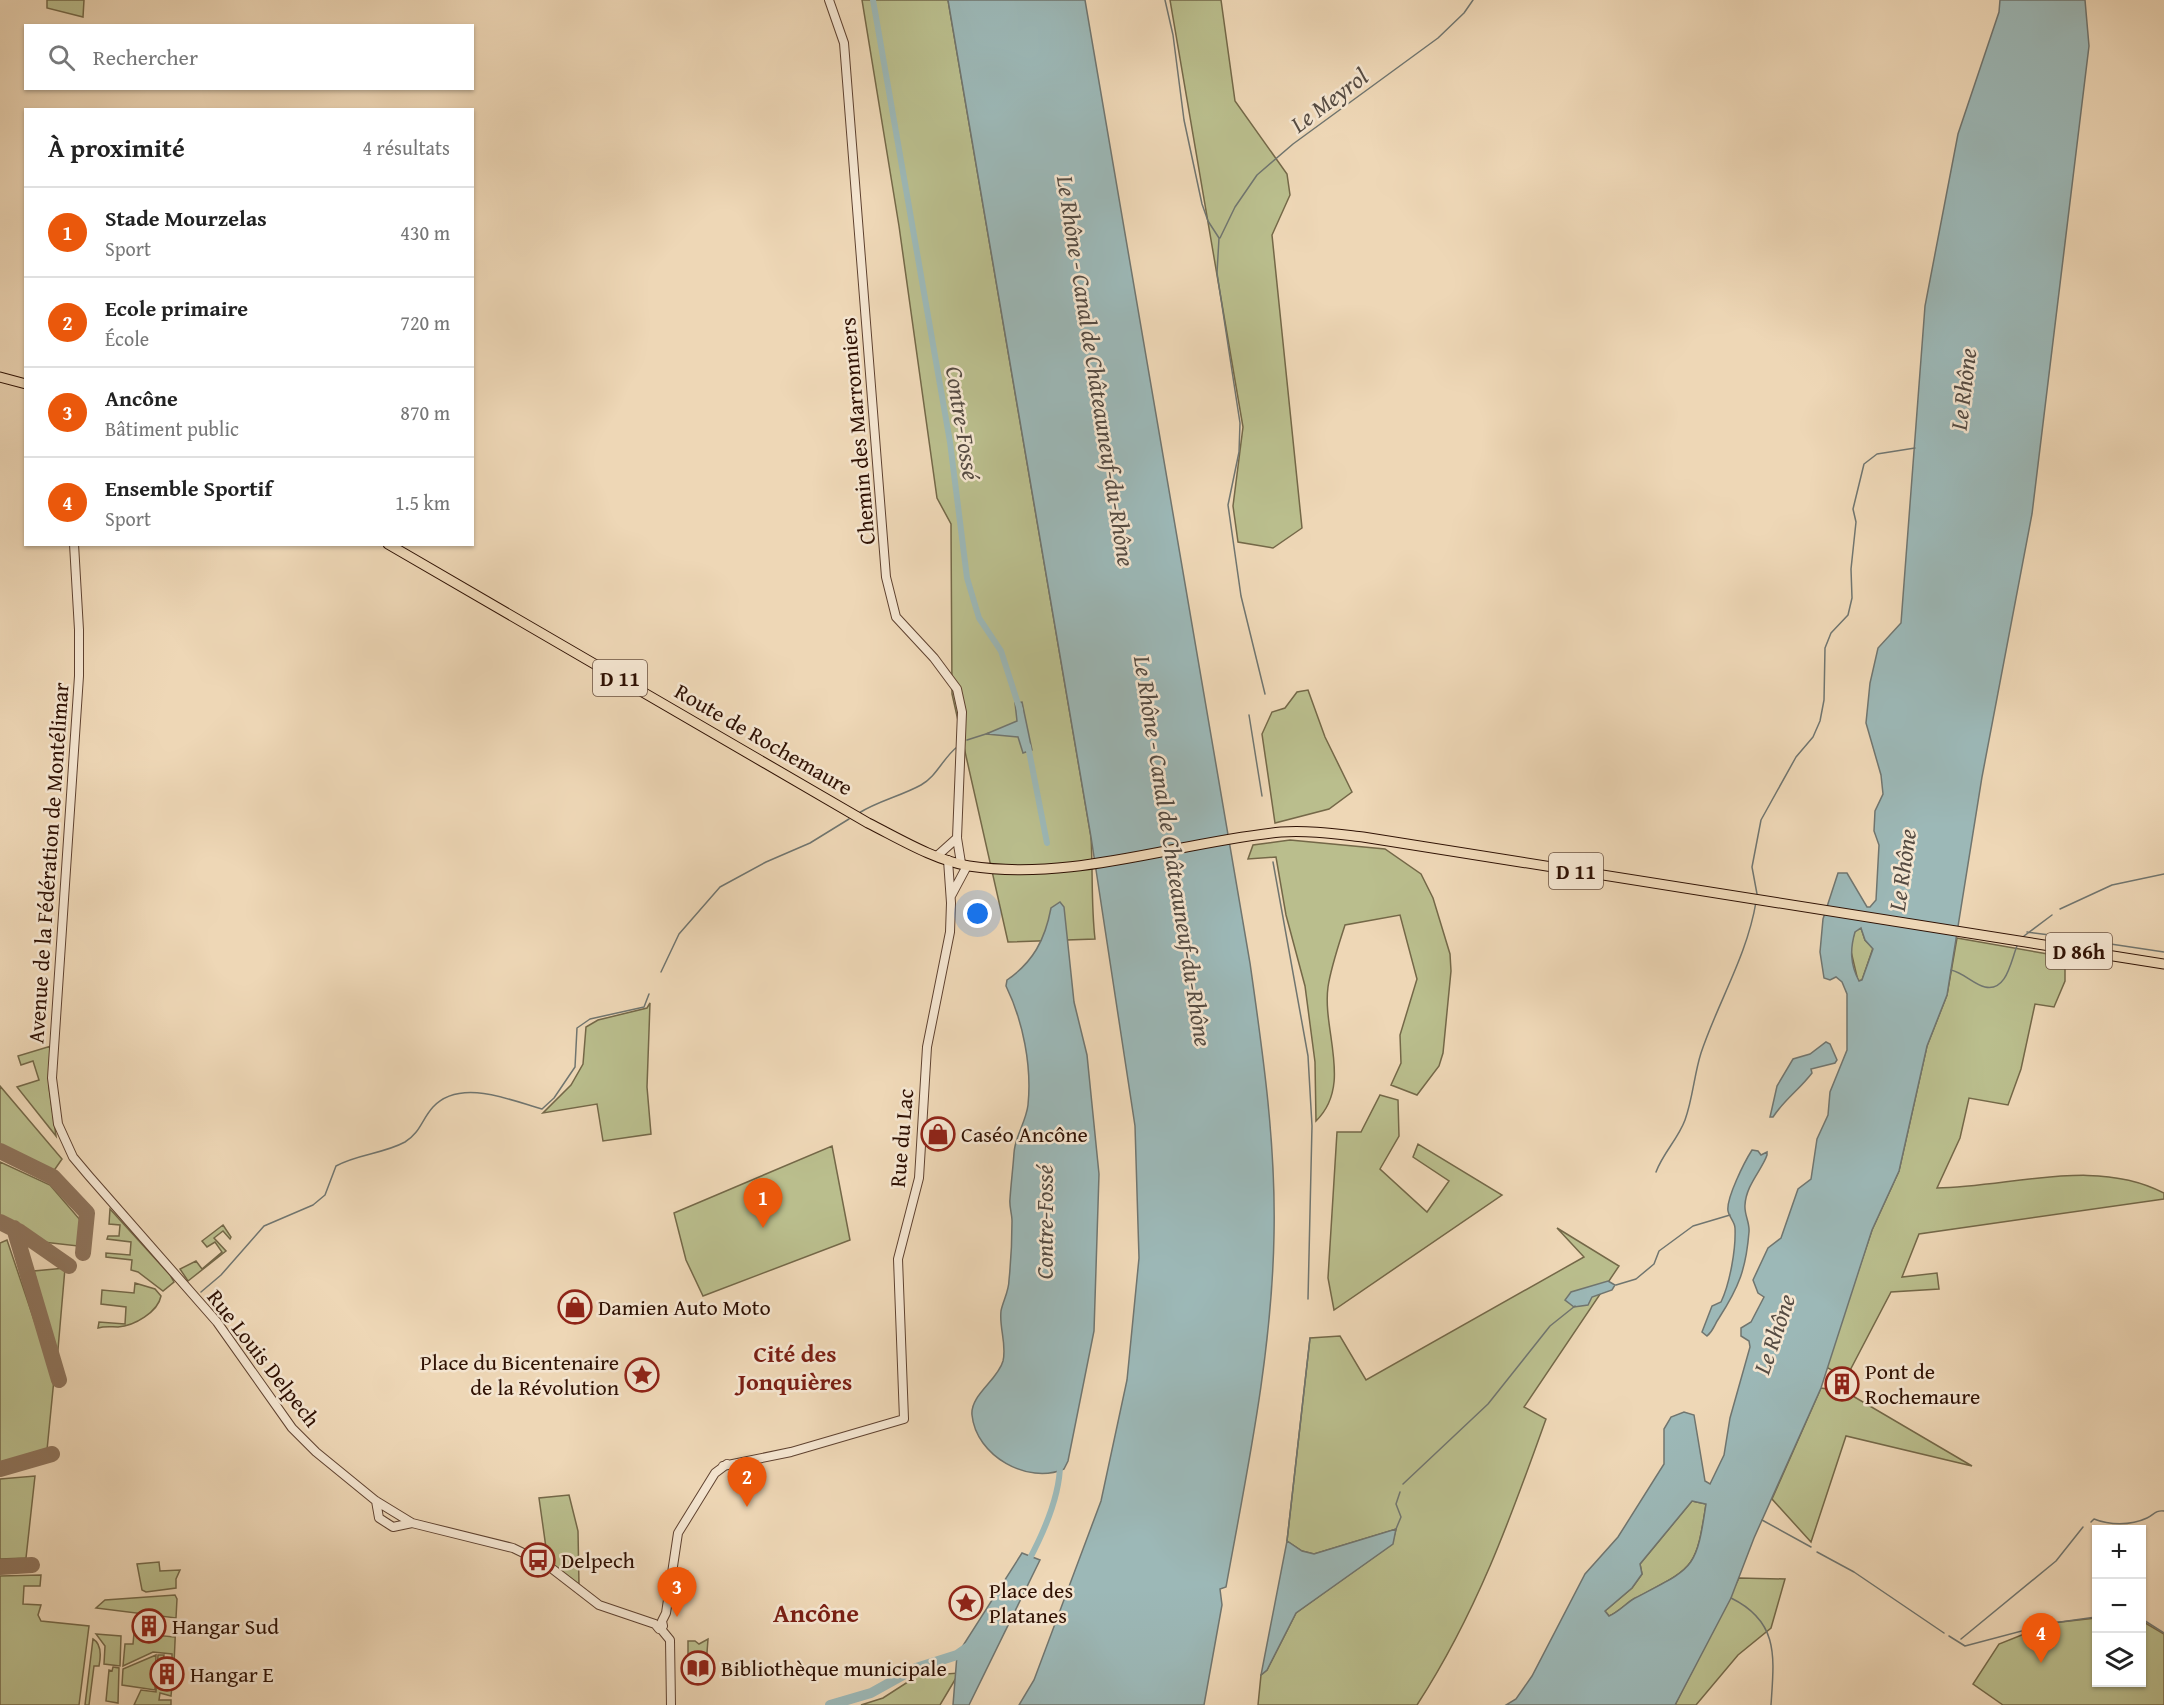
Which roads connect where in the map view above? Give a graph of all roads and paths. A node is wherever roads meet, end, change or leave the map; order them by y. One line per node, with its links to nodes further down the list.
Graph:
1 (829, 0): 6 (street, Chemin des Marronniers)
2 (0, 376): 3 (main road)
3 (24, 383)
4 (74, 546): 13 (street, Avenue de la Fédération de Montélimar)
5 (391, 546): 7 (main road, Route de Rochemaure / D 11)
6 (957, 838): 7 (street); 9 (street, Chemin des Marronniers)
7 (937, 855): 8 (main road, Route de Rochemaure / D 11)
8 (948, 860): 9 (main road, Route de Rochemaure / D 11); 10 (street, Rue du Lac)
9 (964, 865): 10 (street); 11 (main road, Route de Rochemaure / D 11)
10 (951, 897): 20 (street, Rue du Lac)
11 (1995, 937): 12 (main road, D 86h)
12 (2164, 964)
13 (88, 1176): 14 (street, Rue Louis Delpech)
14 (376, 1501): 15 (street, Rue Louis Delpech); 16 (street)
15 (385, 1506): 16 (street); 17 (street, Rue Louis Delpech)
16 (377, 1511): 19 (street)
17 (400, 1516): 18 (street, Rue Louis Delpech); 19 (street)
18 (412, 1523): 19 (street); 20 (street)
19 (401, 1525)
20 (659, 1625): 21 (street)
21 (671, 1705)

